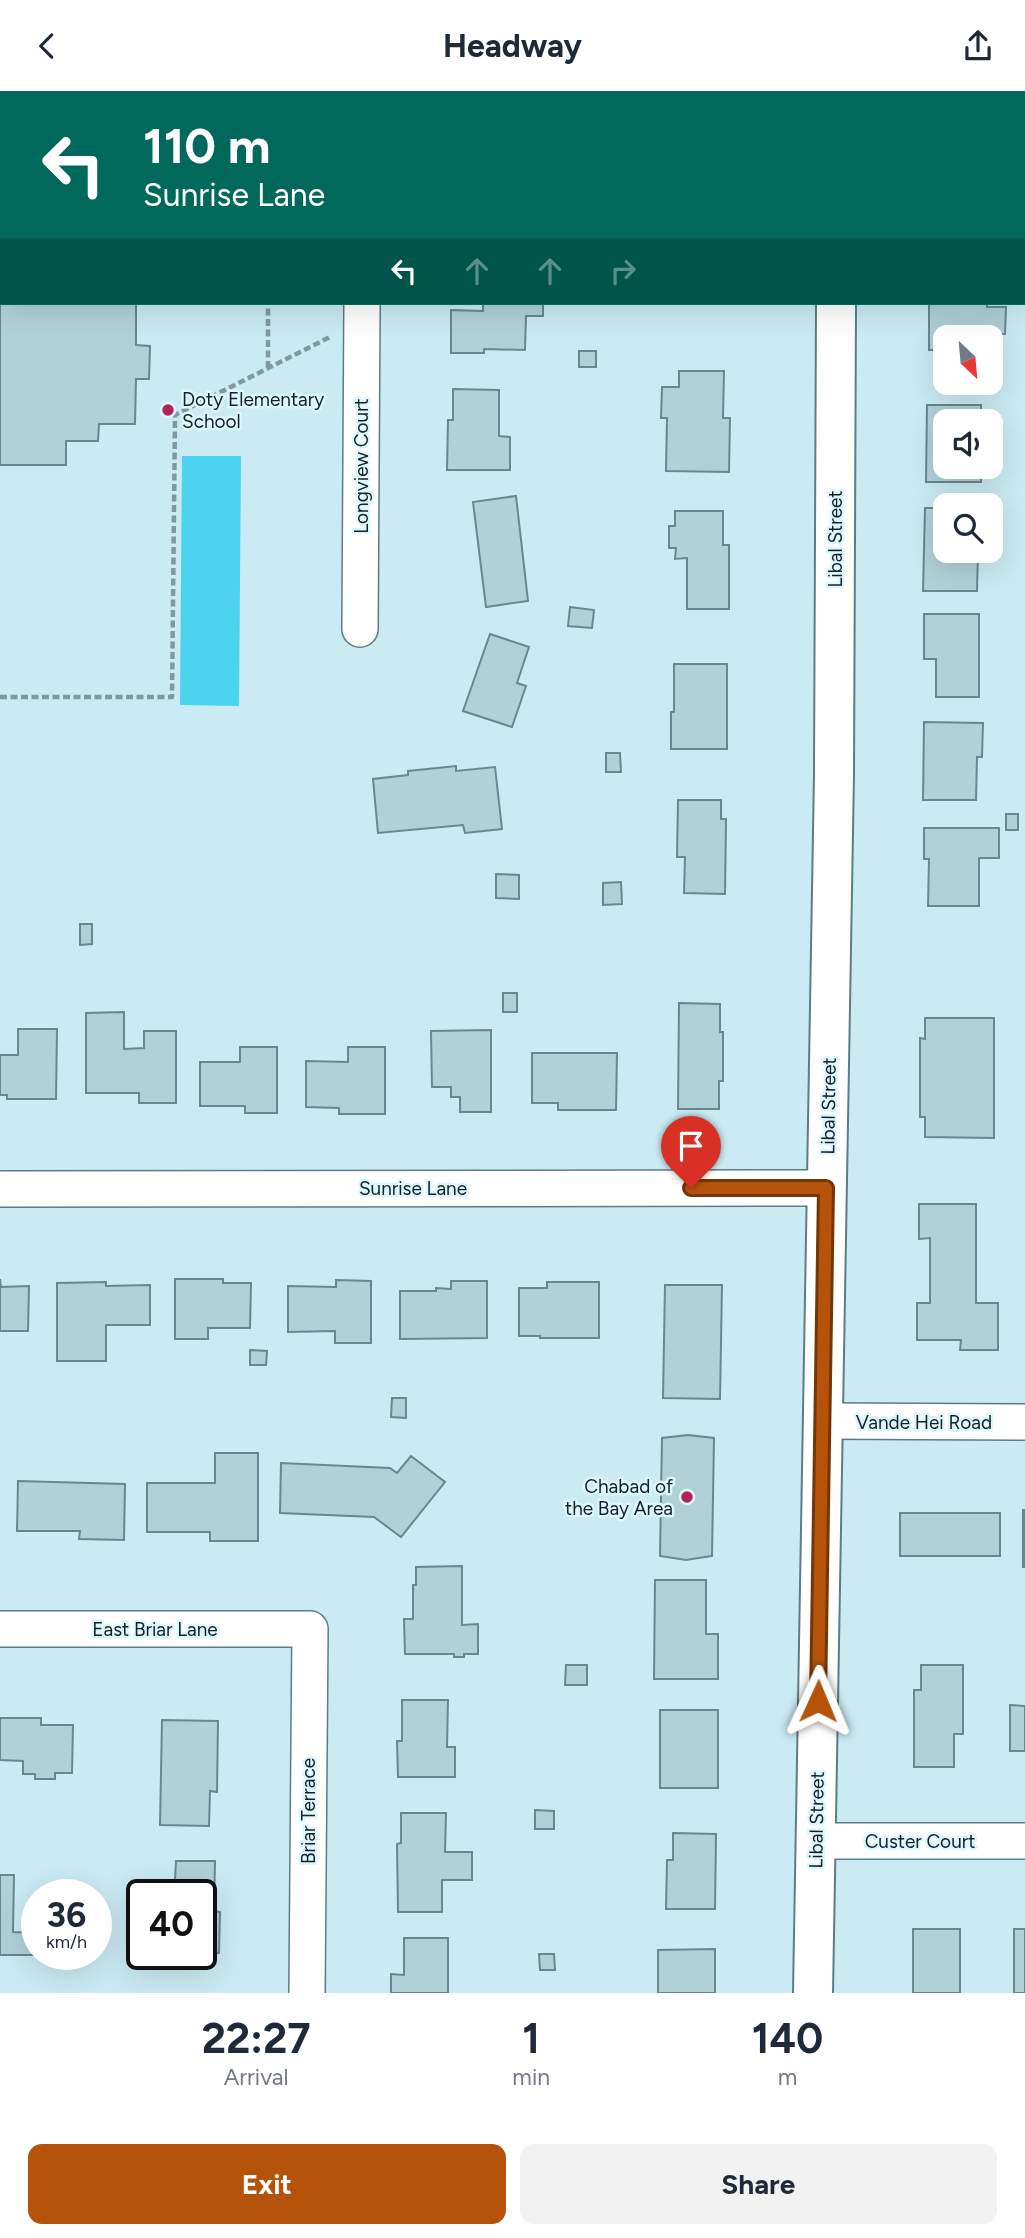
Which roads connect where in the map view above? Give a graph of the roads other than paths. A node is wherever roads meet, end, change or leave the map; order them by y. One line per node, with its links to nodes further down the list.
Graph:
1 (836, 305): 4 (street, Libal Street)
2 (362, 312): 3 (street, Longview Court)
3 (360, 629)
4 (826, 1188): 5 (street, Sunrise Lane); 6 (street, Libal Street)
5 (0, 1189)
6 (822, 1421): 7 (street, Vande Hei Road); 10 (street, Libal Street)
7 (1025, 1422)
8 (0, 1629): 9 (street, East Briar Lane)
9 (310, 1629): 12 (street, Briar Terrace)
10 (815, 1841): 11 (street, Custer Court); 13 (street, Libal Street)
11 (1025, 1841)
12 (307, 1993)
13 (813, 1993)

